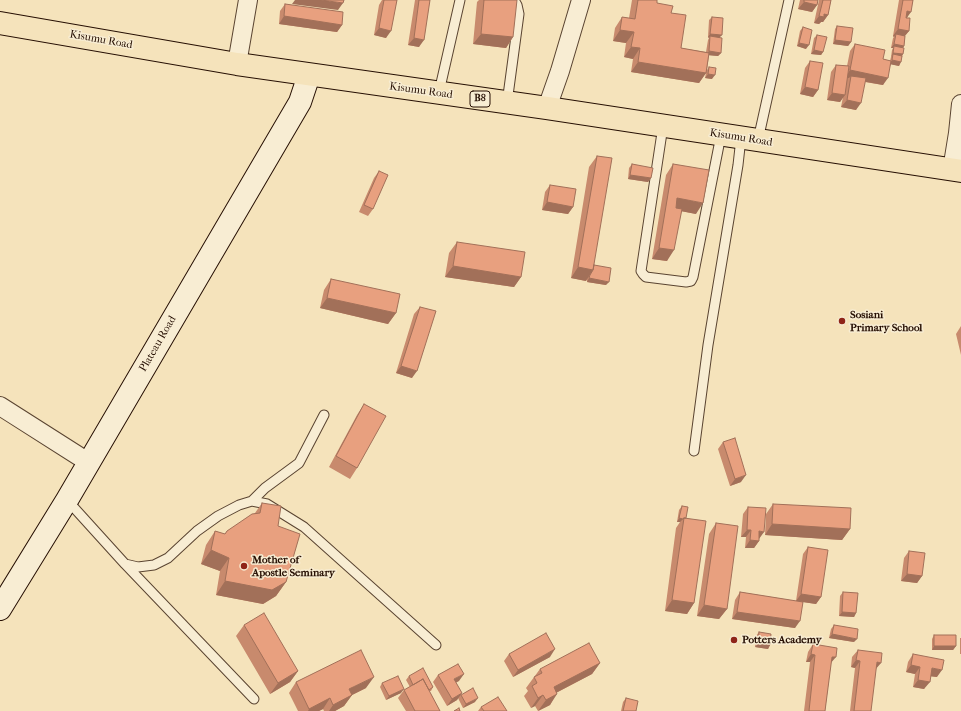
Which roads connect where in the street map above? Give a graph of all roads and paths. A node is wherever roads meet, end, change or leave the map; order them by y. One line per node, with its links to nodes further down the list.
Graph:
1 (248, 0): 7 (street)
2 (460, 0): 9 (lane)
3 (514, 0): 10 (lane)
4 (581, 0): 12 (street)
5 (789, 0): 14 (lane)
6 (0, 23): 7 (highway, Kisumu Road / B8)
7 (237, 64): 8 (highway, Kisumu Road / B8)
8 (309, 75): 9 (highway, Kisumu Road / B8); 19 (street, Plateau Road)
9 (439, 93): 10 (highway, Kisumu Road / B8)
10 (507, 103): 12 (highway, Kisumu Road / B8)
11 (961, 104): 15 (street)
12 (547, 108): 13 (highway, Kisumu Road / B8)
13 (663, 126): 14 (highway, Kisumu Road / B8); 14 (lane)
14 (740, 138): 15 (highway, Kisumu Road / B8); 18 (lane)
15 (956, 170)
16 (0, 406): 19 (street)
17 (324, 415): 21 (lane)
18 (694, 452)
19 (88, 462): 20 (street, Plateau Road)
20 (67, 500): 22 (lane); 23 (street, Plateau Road)
21 (252, 501): 22 (lane); 24 (lane)
22 (125, 564): 25 (lane)
23 (0, 610)
24 (436, 646)
25 (254, 699)

